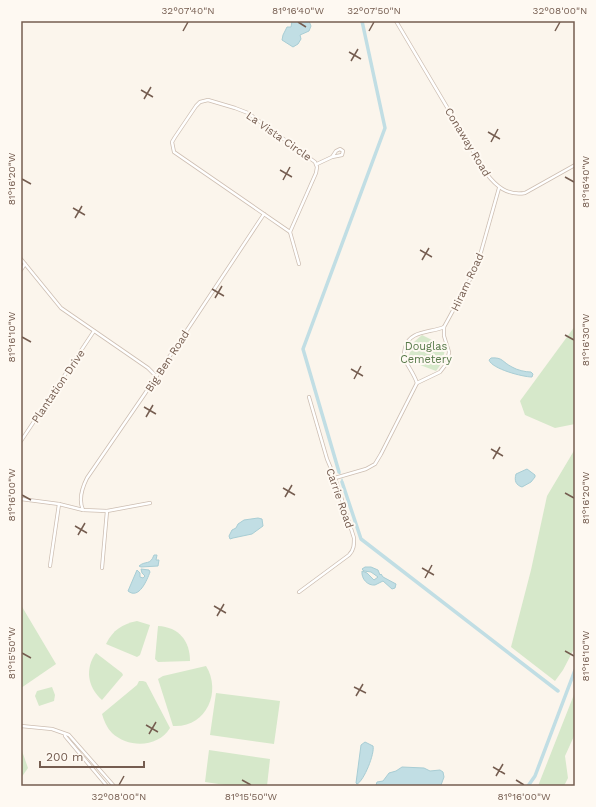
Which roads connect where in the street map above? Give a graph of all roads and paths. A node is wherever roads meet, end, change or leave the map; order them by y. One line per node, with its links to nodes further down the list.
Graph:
1 (396, 21): 5 (street, Conaway Road)
2 (332, 157): 3 (street)
3 (317, 164): 6 (street, La Vista Circle); 7 (street, La Vista Circle)
4 (575, 165): 5 (street, Conaway Road)
5 (499, 188): 12 (street, Hiram Road)
6 (264, 214): 7 (street, La Vista Circle); 14 (street, Big Ben Road)
7 (290, 232): 10 (street)
8 (21, 259): 9 (street)
9 (25, 264): 11 (street); 13 (street)
10 (299, 264)
11 (21, 270)
12 (444, 327): 15 (street); 15 (street)
13 (94, 331): 14 (street); 17 (street, Plantation Drive)
14 (156, 376): 22 (street, Big Ben Road)
15 (417, 383): 18 (street)
16 (310, 397): 18 (street, Carrie Road)
17 (21, 441)
18 (335, 478): 26 (street, Carrie Road)
19 (21, 499): 21 (street)
20 (150, 503): 23 (street)
21 (59, 504): 22 (street); 24 (street)
22 (83, 510): 23 (street)
23 (107, 511): 25 (street)
24 (50, 566)
25 (102, 568)
26 (299, 592)
27 (21, 726): 28 (street)
28 (65, 734): 29 (street); 30 (street)
29 (107, 786)
30 (114, 786)

